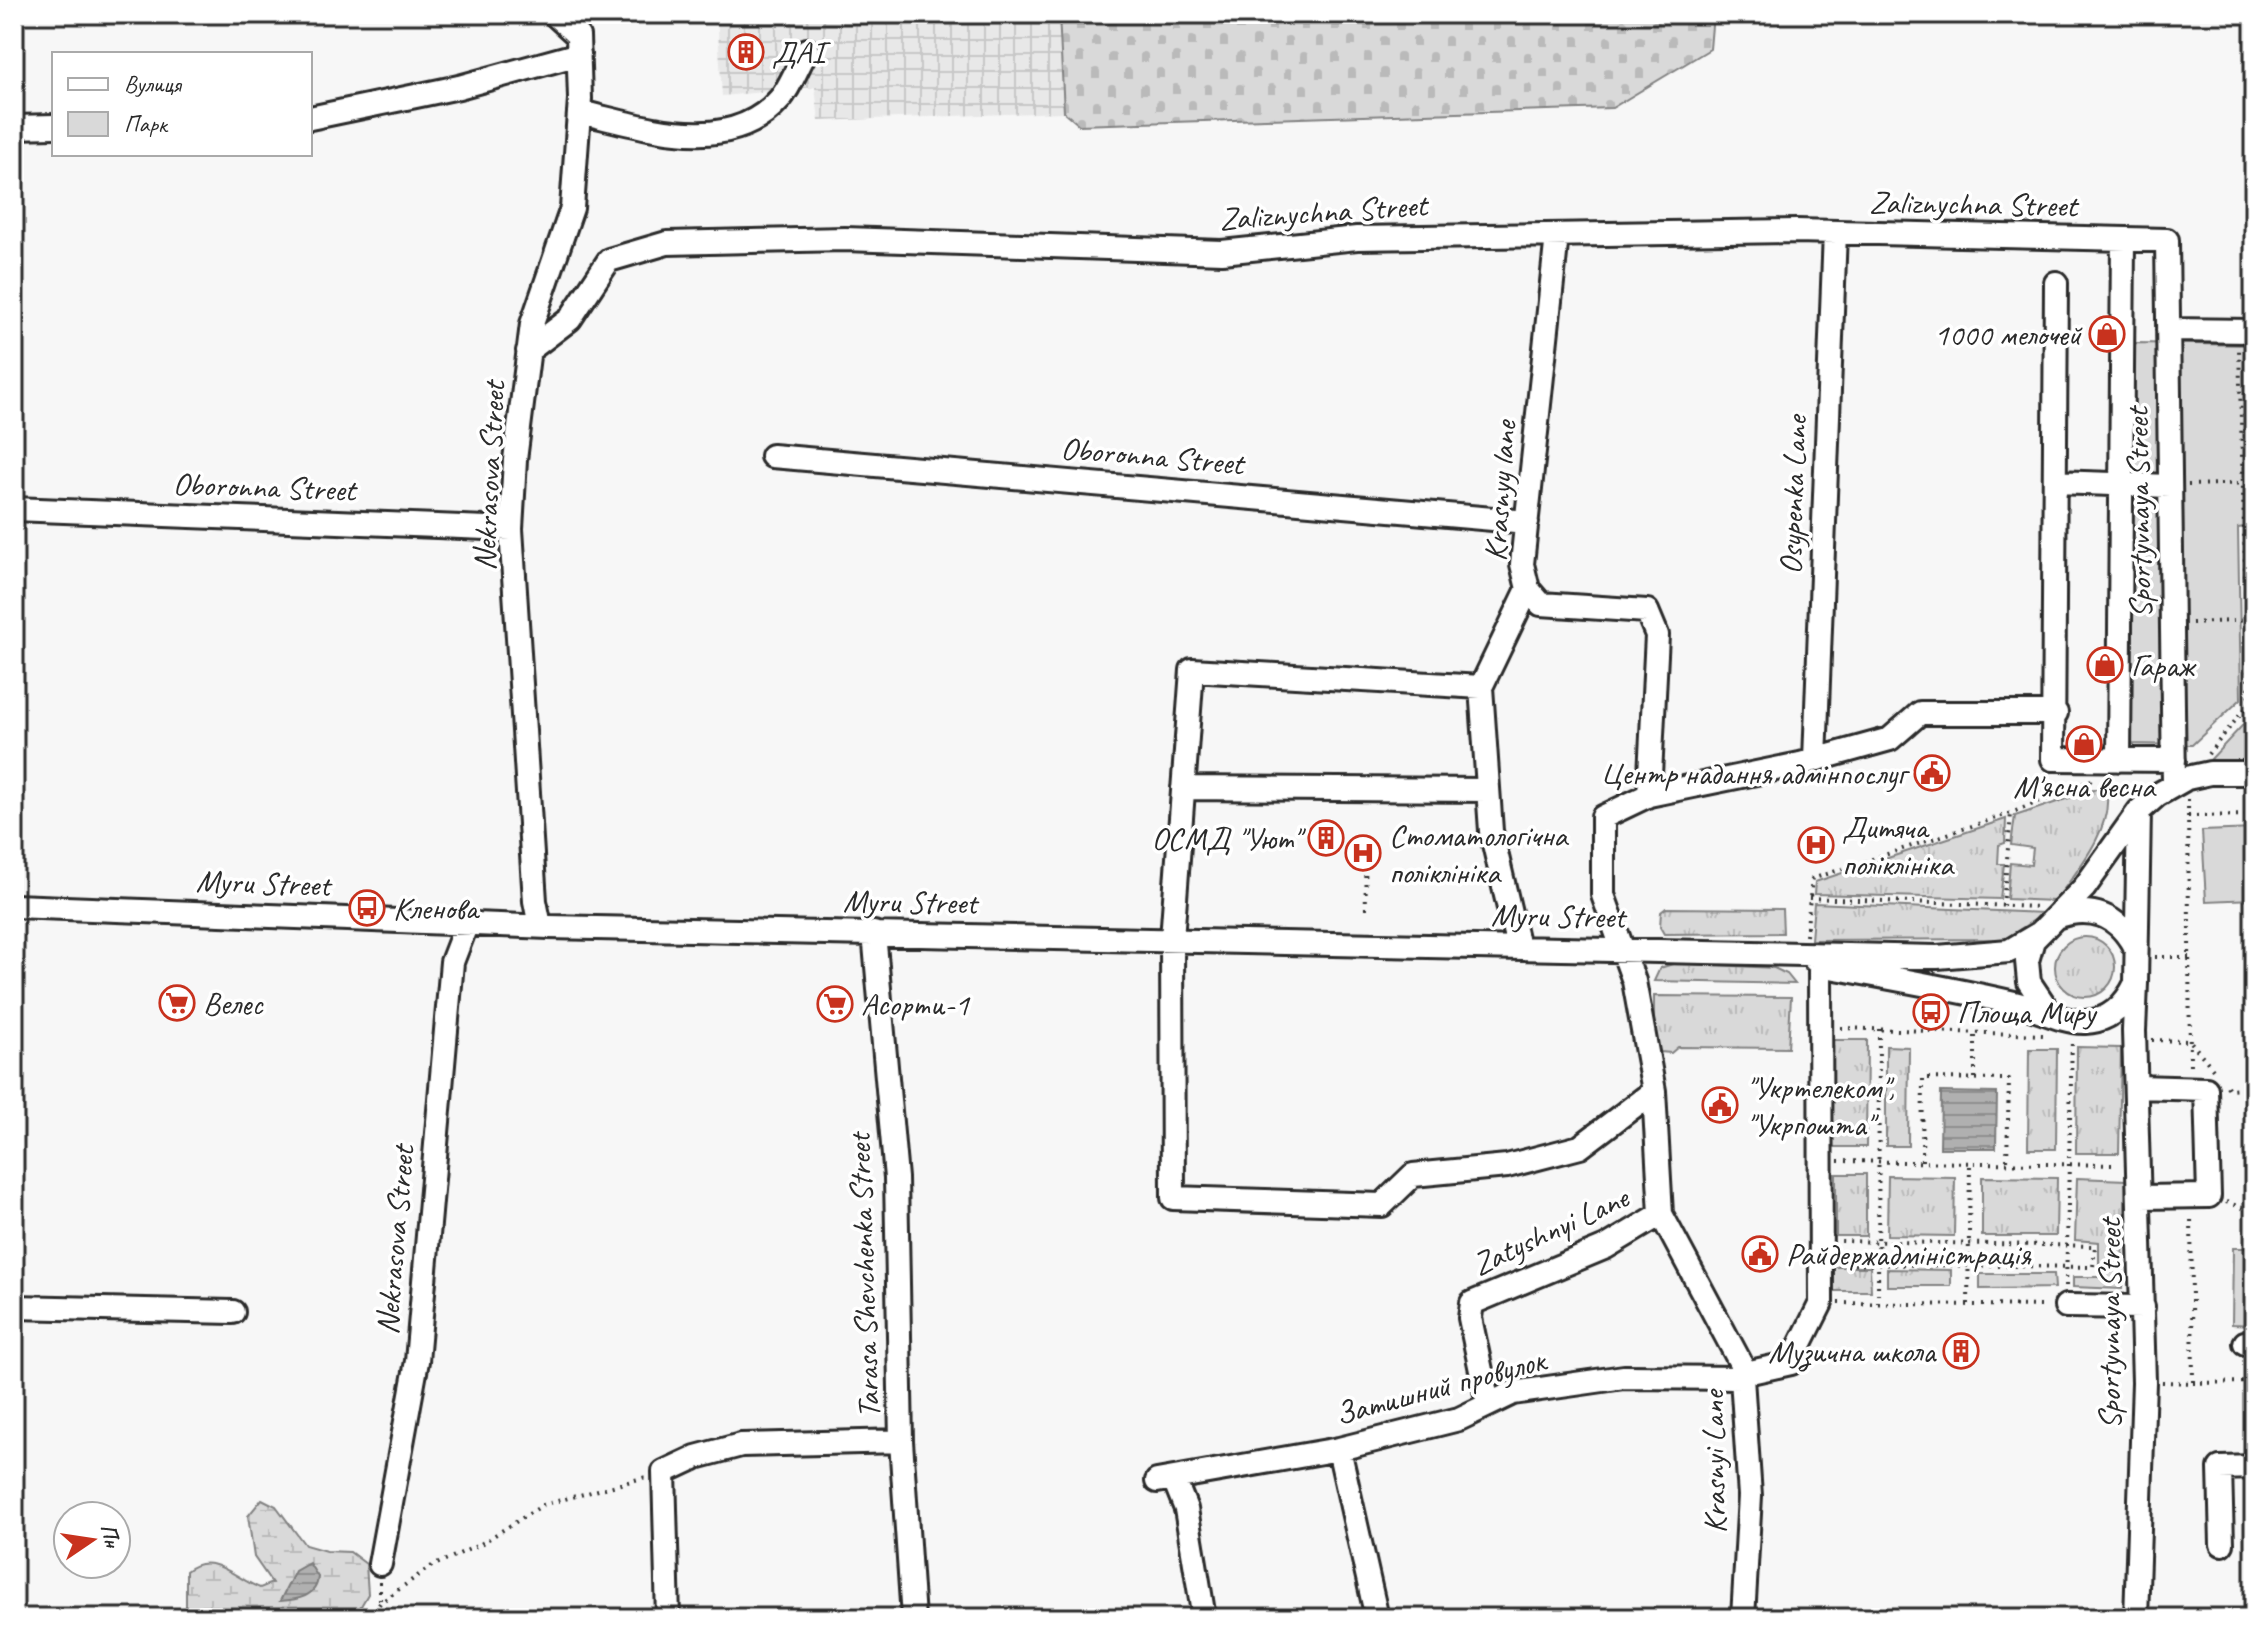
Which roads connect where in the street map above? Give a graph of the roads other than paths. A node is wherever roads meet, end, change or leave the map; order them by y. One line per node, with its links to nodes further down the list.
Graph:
1 (559, 16): 2 (street)
2 (578, 45): 4 (street, Nekrasova Street); 5 (street)
3 (807, 50): 4 (street)
4 (579, 112): 15 (street, Nekrasova Street)
5 (312, 118)
6 (52, 126): 7 (street)
7 (14, 127)
8 (1835, 232): 9 (street, Zaliznychna Street); 10 (street, Zaliznychna Street); 26 (street, Osypenka Lane)
9 (1557, 235): 15 (street, Zaliznychna Street); 21 (street, Krasnyy lane)
10 (2123, 239): 11 (street, Zaliznychna Street); 18 (street)
11 (2167, 240): 13 (street, Sportyvnaya Street)
12 (2056, 283): 17 (street)
13 (2168, 330): 14 (street); 19 (street, Sportyvnaya Street)
14 (2246, 331)
15 (528, 351): 22 (street, Nekrasova Street)
16 (772, 456): 21 (street, Oboronna Street)
17 (2055, 482): 18 (street); 25 (street)
18 (2121, 484): 19 (street); 27 (street)
19 (2170, 486): 29 (street, Sportyvnaya Street)
20 (14, 509): 22 (street, Oboronna Street)
21 (1527, 522): 23 (street, Krasnyy lane)
22 (511, 529): 37 (street, Nekrasova Street)
23 (1528, 589): 24 (street); 32 (street, Krasnyy lane)
24 (1481, 687): 30 (street); 31 (street)
25 (2056, 713): 26 (street); 27 (street)
26 (1815, 760): 32 (street)
27 (2119, 760): 29 (street)
28 (2254, 773): 29 (street)
29 (2179, 774): 33 (street)
30 (1183, 788): 31 (street); 40 (street)
31 (1488, 790): 41 (street)
32 (1649, 795): 42 (street)
33 (2139, 811): 35 (street); 43 (street)
34 (14, 906): 36 (street, Myru Street)
35 (2060, 912): 39 (street); 43 (street)
36 (467, 923): 37 (street, Myru Street); 63 (street, Nekrasova Street)
37 (540, 926): 38 (street, Myru Street)
38 (874, 933): 40 (street, Myru Street); 59 (street, Tarasa Shevchenka Street)
39 (2038, 934): 44 (street); 46 (street)
40 (1172, 939): 41 (street, Myru Street); 50 (street)
41 (1518, 947): 42 (street, Myru Street)
42 (1624, 950): 44 (street, Myru Street); 50 (street)
43 (2136, 952): 45 (street)
44 (1813, 958): 46 (street); 57 (street, Krasnyi Lane)
45 (2136, 983): 47 (street); 48 (street, Sportyvnaya Street)
46 (2049, 1012): 47 (street)
47 (2101, 1019): 48 (street)
48 (2134, 1035): 49 (street, Sportyvnaya Street)
49 (2138, 1087): 51 (street, Sportyvnaya Street); 51 (street)
50 (1654, 1091): 52 (street)
51 (2141, 1197): 55 (street, Sportyvnaya Street)
52 (1661, 1214): 57 (street); 58 (street, Zatyshnyi Lane)
53 (2066, 1306): 55 (street)
54 (14, 1307): 56 (street)
55 (2143, 1307): 69 (street, Sportyvnaya Street)
56 (233, 1312)
57 (1744, 1375): 58 (street, Затишний провулок); 68 (street, Krasnyi Lane)
58 (1488, 1404): 60 (street, Затишний провулок)
59 (901, 1441): 64 (street); 65 (street, Tarasa Shevchenka Street)
60 (1339, 1449): 66 (street, Затишний провулок); 67 (street)
61 (2254, 1467): 62 (street)
62 (2222, 1544)
63 (380, 1564)
64 (668, 1618)
65 (913, 1618)
66 (1204, 1618)
67 (1377, 1618)
68 (1743, 1618)
69 (2136, 1618)

